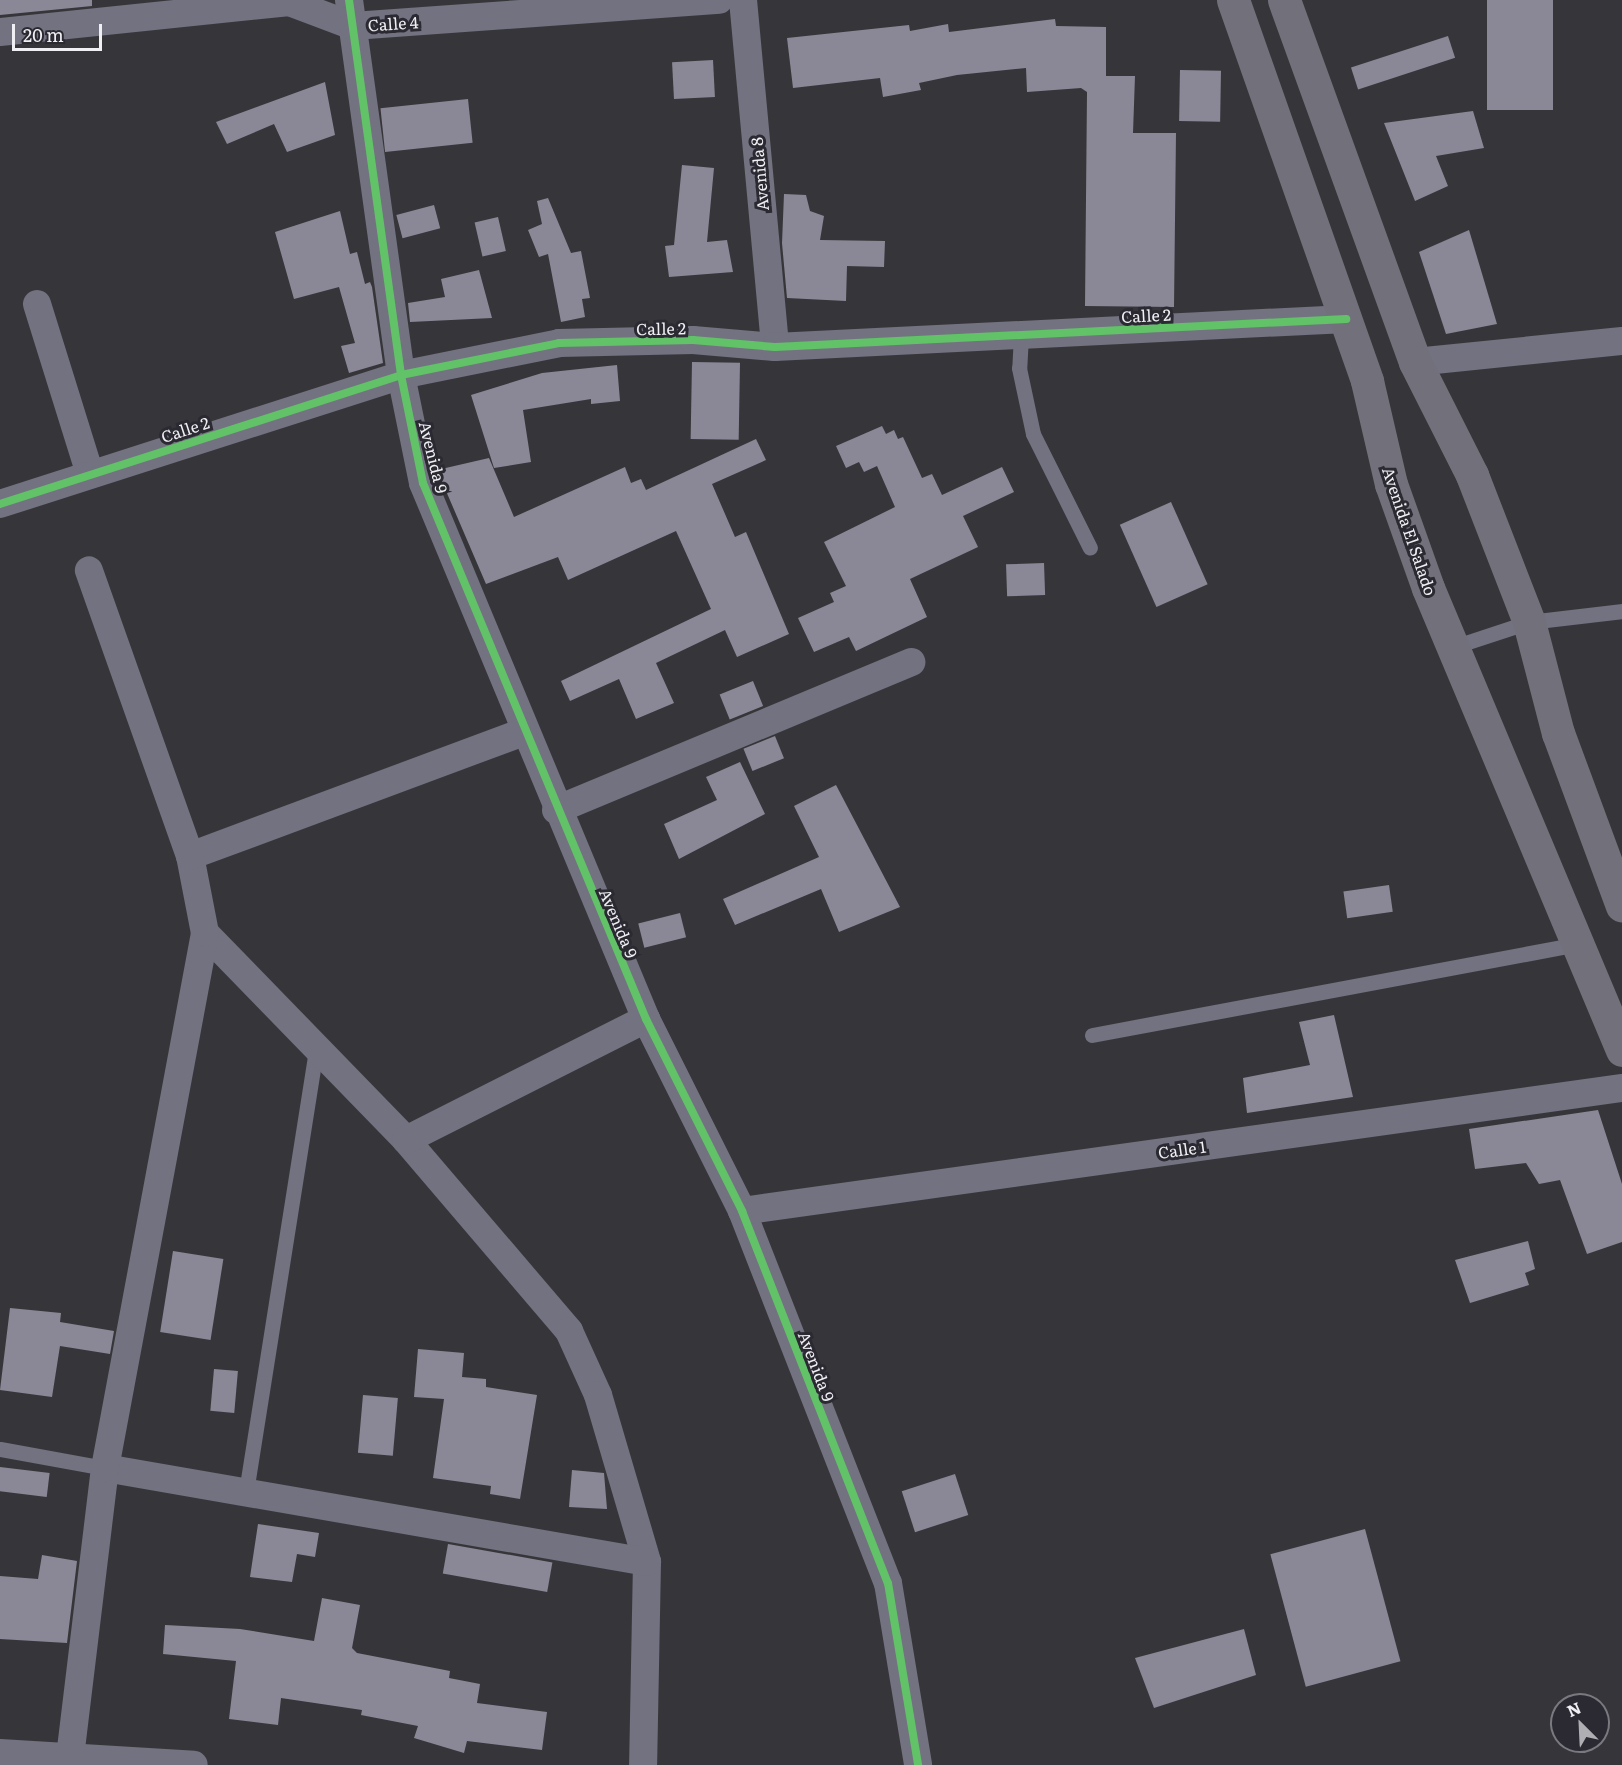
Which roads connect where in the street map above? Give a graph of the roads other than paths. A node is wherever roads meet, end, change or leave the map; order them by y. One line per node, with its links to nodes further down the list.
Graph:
1 (719, 0): 5 (street, Calle 4)
2 (743, 0): 11 (street, Avenida 8)
3 (1233, 0): 8 (main road, Avenida El Salado)
4 (1284, 0): 12 (main road)
5 (351, 13): 6 (street, Calle 4); 13 (street, Avenida 9)
6 (0, 32)
7 (37, 304): 14 (street)
8 (1346, 319): 9 (street, Calle 2); 20 (main road, Avenida El Salado)
9 (1021, 335): 11 (street, Calle 2); 16 (lane)
10 (1622, 340): 12 (street)
11 (775, 347): 13 (street, Calle 2)
12 (1415, 362): 19 (main road)
13 (401, 375): 14 (street, Calle 2); 22 (street, Avenida 9)
14 (90, 474): 15 (street, Calle 2)
15 (0, 504)
16 (1090, 548)
17 (89, 570): 24 (street)
18 (1622, 611): 19 (lane)
19 (1528, 622): 20 (lane); 25 (main road)
20 (1453, 647): 27 (main road, Avenida El Salado)
21 (911, 662): 23 (street)
22 (523, 732): 23 (street, Avenida 9); 24 (street)
23 (556, 810): 28 (street, Avenida 9)
24 (190, 856): 26 (street)
25 (1622, 906)
26 (205, 933): 30 (street); 36 (street)
27 (1579, 944): 29 (lane); 31 (main road, Avenida El Salado)
28 (646, 1019): 33 (street); 34 (street, Avenida 9)
29 (1092, 1035)
30 (316, 1049): 33 (street); 37 (lane)
31 (1622, 1050)
32 (1622, 1088): 34 (street, Calle 1)
33 (406, 1140): 38 (street)
34 (742, 1211): 44 (street, Avenida 9)
35 (0, 1449): 36 (lane)
36 (105, 1468): 37 (street); 40 (street)
37 (246, 1492): 38 (street)
38 (647, 1562): 43 (street)
39 (0, 1753): 40 (street)
40 (70, 1756): 41 (street)
41 (132, 1763): 42 (street)
42 (194, 1765)
43 (644, 1765)
44 (918, 1765)

